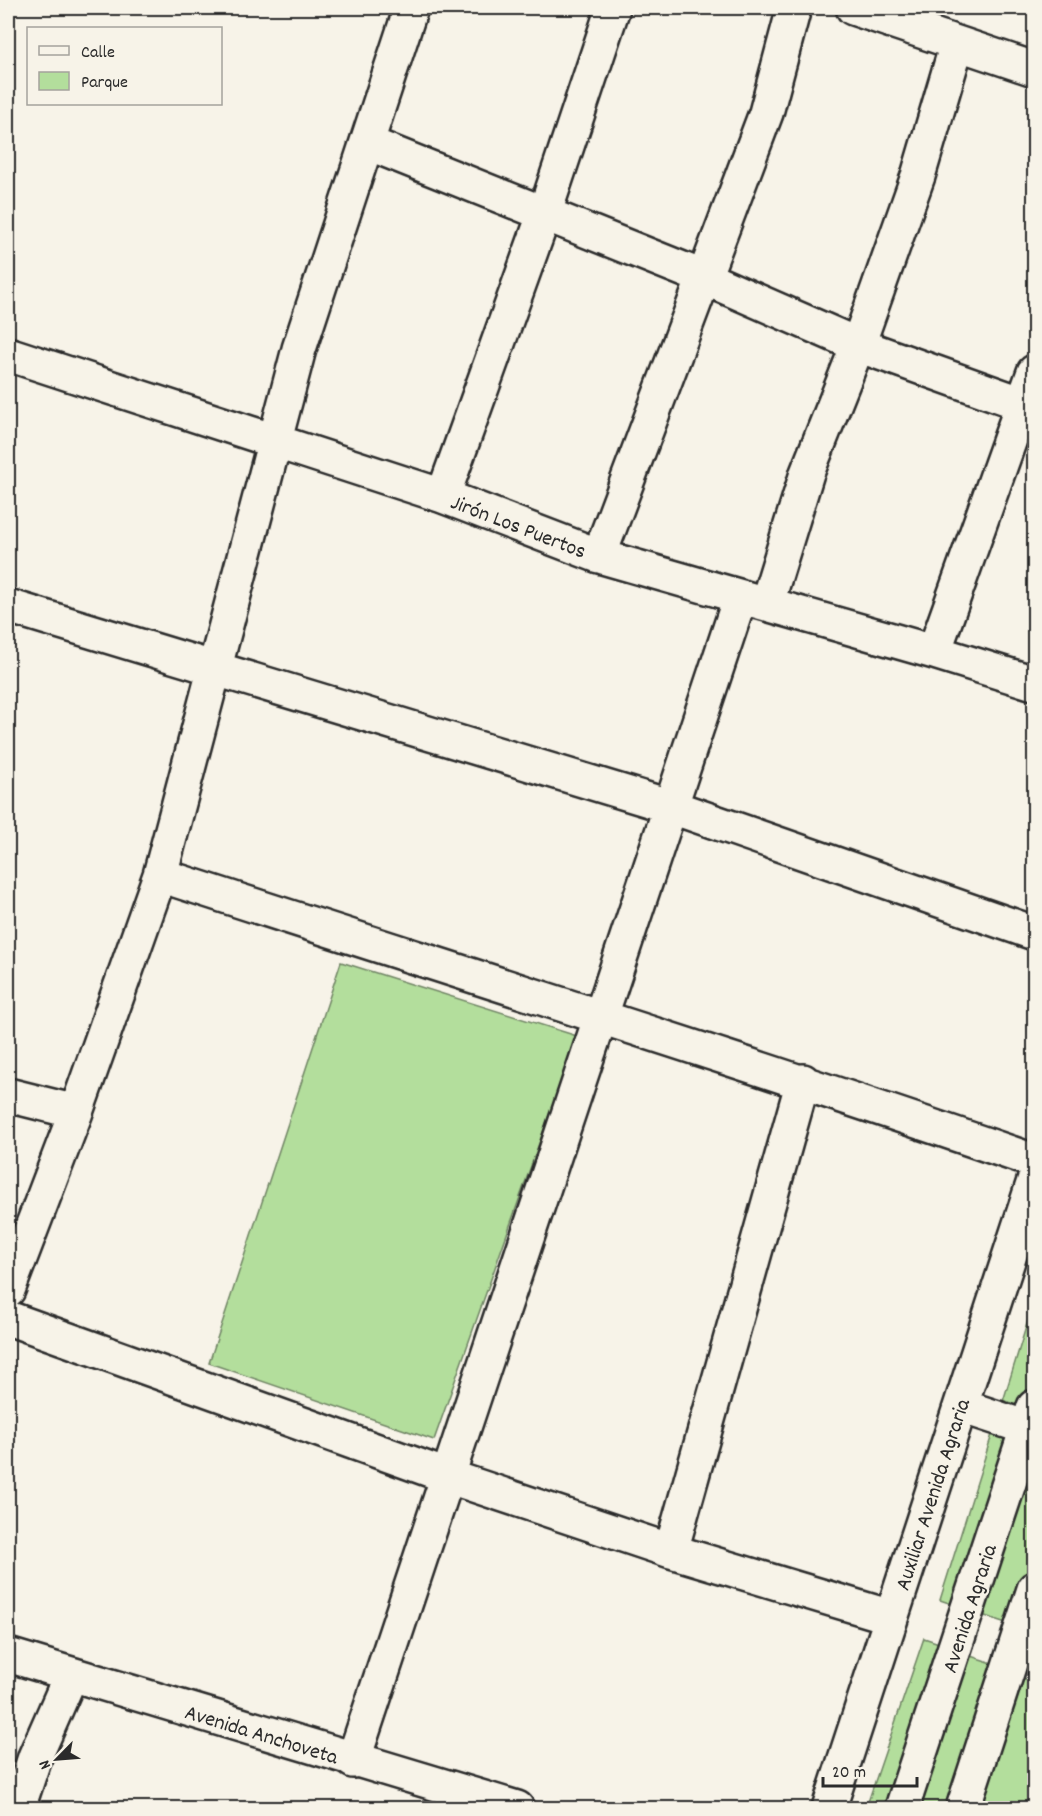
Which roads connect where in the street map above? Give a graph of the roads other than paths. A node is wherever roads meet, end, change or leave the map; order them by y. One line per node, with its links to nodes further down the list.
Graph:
1 (411, 8): 7 (street)
2 (614, 8): 8 (street)
3 (794, 8): 9 (street)
4 (853, 8): 5 (street)
5 (957, 44): 6 (street); 10 (street)
6 (1035, 69)
7 (368, 143): 8 (street); 14 (street)
8 (544, 215): 9 (street); 15 (street)
9 (705, 278): 10 (street); 16 (street)
10 (858, 345): 13 (street); 17 (street)
11 (8, 354): 14 (street, Jirón Los Puertos)
12 (1035, 372): 13 (street)
13 (1028, 405): 19 (street)
14 (275, 442): 15 (street, Jirón Los Puertos); 20 (street)
15 (443, 496): 16 (street, Jirón Los Puertos)
16 (599, 556): 17 (street, Jirón Los Puertos)
17 (753, 601): 19 (street, Jirón Los Puertos); 22 (street)
18 (8, 606): 20 (street)
19 (934, 652): 21 (street, Jirón Los Puertos)
20 (215, 670): 22 (street); 23 (street)
21 (1035, 683)
22 (672, 807): 24 (street); 25 (street)
23 (160, 875): 25 (street); 28 (street)
24 (1035, 933)
25 (601, 1019): 26 (street); 35 (street)
26 (802, 1081): 29 (street); 36 (street)
27 (8, 1095): 28 (street)
28 (76, 1112): 31 (street)
29 (1035, 1161)
30 (1035, 1180): 33 (street, Auxiliar Avenida Agraria)
31 (8, 1290)
32 (8, 1318): 35 (street)
33 (961, 1406): 34 (street); 38 (street, Auxiliar Avenida Agraria)
34 (1032, 1422): 45 (street, Avenida Agraria)
35 (447, 1476): 36 (street); 41 (street)
36 (671, 1551): 38 (street)
37 (1035, 1589): 46 (street)
38 (891, 1617): 44 (street, Auxiliar Avenida Agraria)
39 (8, 1655): 40 (street, Avenida Anchoveta)
40 (71, 1675): 41 (street, Avenida Anchoveta); 42 (street)
41 (353, 1761): 43 (street, Avenida Anchoveta)
42 (18, 1809)
43 (517, 1809)
44 (829, 1809)
45 (902, 1809)
46 (963, 1809)

